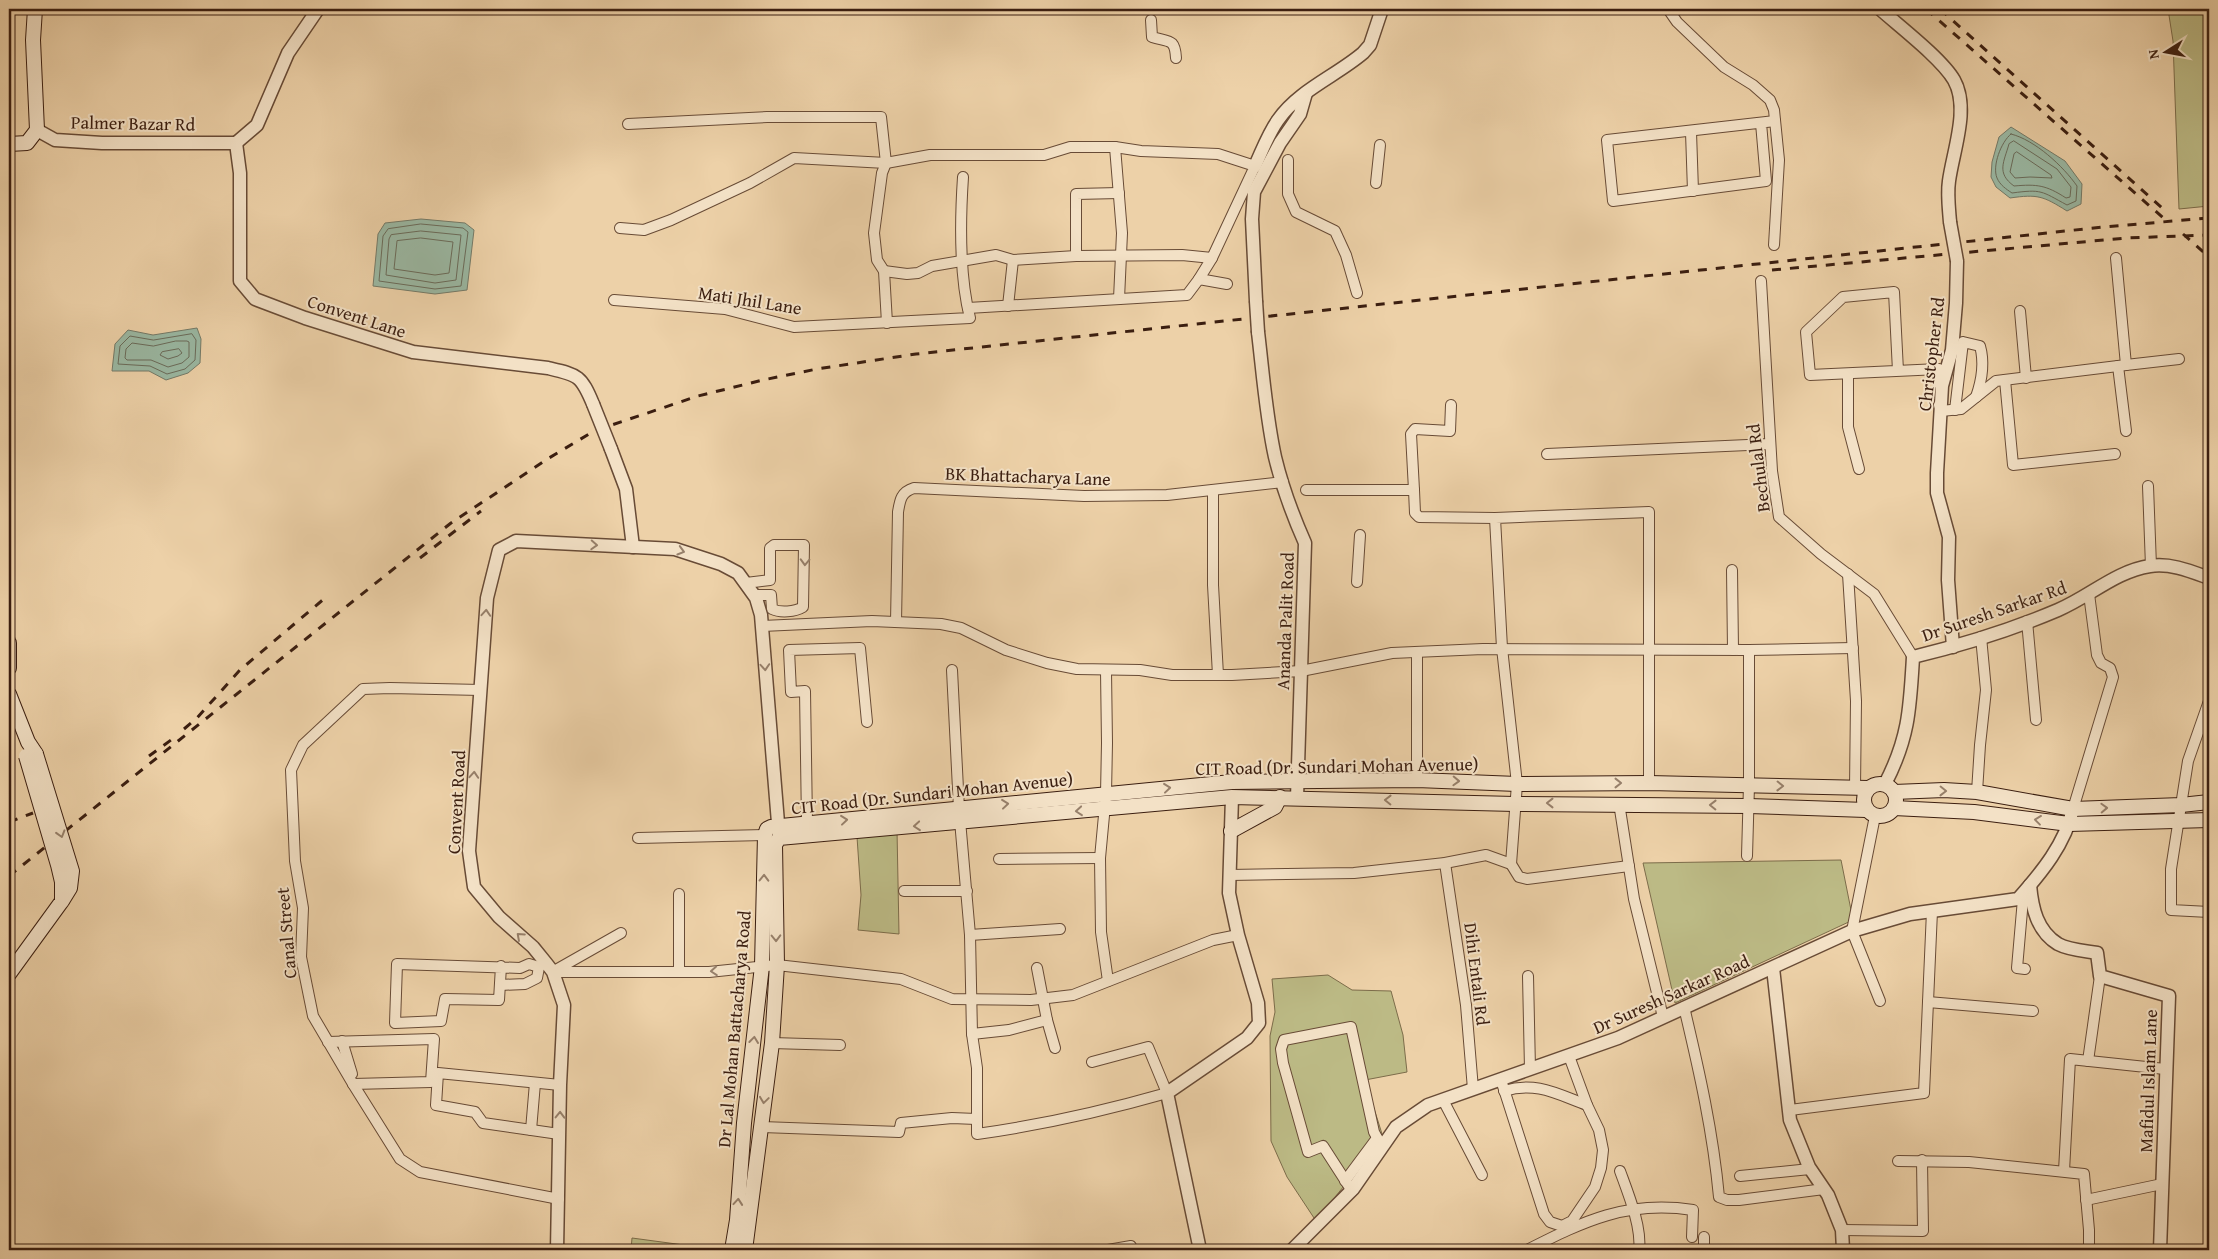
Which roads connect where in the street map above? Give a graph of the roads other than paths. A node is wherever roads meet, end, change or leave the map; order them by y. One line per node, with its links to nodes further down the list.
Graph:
1 (35, 9): 12 (main road)
2 (318, 9): 14 (street)
3 (1382, 9): 8 (street)
4 (1668, 9): 9 (street)
5 (1880, 9): 53 (street, Christopher Rd, bridge)
6 (1151, 20): 7 (street)
7 (1176, 58)
8 (1306, 93): 20 (street); 59 (street, Ananda Palit Road, bridge)
9 (1775, 121): 10 (street); 26 (street)
10 (1761, 123): 13 (street); 23 (street)
11 (628, 124): 19 (street)
12 (37, 130): 14 (street, Palmer Bazar Rd); 15 (main road)
13 (1691, 132): 23 (street); 23 (street)
14 (236, 143): 66 (street, Convent Lane, bridge)
15 (9, 144)
16 (1380, 145): 22 (street)
17 (1115, 147): 19 (street); 20 (street); 24 (street)
18 (1288, 160): 37 (street)
19 (886, 164): 25 (street); 33 (street)
20 (1255, 166): 29 (street)
21 (963, 177): 31 (street)
22 (1376, 182)
23 (1693, 191)
24 (1119, 193): 27 (street); 28 (street)
25 (620, 228)
26 (1774, 245)
27 (1076, 256): 28 (street); 32 (street)
28 (1121, 256): 29 (street); 38 (street)
29 (1212, 258): 34 (street)
30 (2116, 258): 45 (street)
31 (963, 259): 32 (street); 33 (street); 41 (street)
32 (1013, 260): 40 (street)
33 (884, 271): 43 (street)
34 (1199, 279): 36 (street); 38 (street)
35 (1761, 281): 55 (street, Bechulal Rd)
36 (1227, 284)
37 (1358, 293)
38 (1118, 299): 40 (street)
39 (614, 300): 43 (street, Mati Jhil Lane)
40 (1008, 306): 41 (street)
41 (968, 308): 43 (street, Mati Jhil Lane)
42 (2020, 311): 48 (street)
43 (887, 323)
44 (2179, 359): 45 (street)
45 (2122, 365): 48 (street); 54 (street)
46 (1898, 371): 47 (street); 47 (street); 53 (street)
47 (1848, 374): 58 (street)
48 (2026, 378): 49 (street)
49 (2005, 380): 50 (street); 57 (street)
50 (1976, 398): 52 (street); 52 (street)
51 (1451, 405): 63 (street)
52 (1955, 410): 53 (street)
53 (1941, 411): 82 (street, Christopher Rd)
54 (2126, 431)
55 (1770, 444): 56 (street); 69 (street, Bechulal Rd)
56 (1547, 454)
57 (2115, 454)
58 (1859, 469)
59 (1283, 482): 61 (street, BK Bhattacharya Lane); 93 (street, Ananda Palit Road)
60 (2148, 486): 67 (street)
61 (1213, 490): 78 (street, BK Bhattacharya Lane); 94 (street)
62 (1306, 490): 63 (street)
63 (1414, 490): 64 (street)
64 (1495, 518): 83 (street); 85 (street)
65 (1360, 535): 73 (street)
66 (632, 547): 72 (street, Convent Road, one-way to 72); 95 (street, Convent Road, one-way to 66)
67 (2151, 566): 70 (street, Dr Suresh Sarkar Rd); 75 (street, Dr Suresh Sarkar Rd)
68 (1732, 570): 86 (street)
69 (1848, 574): 84 (street); 89 (street, Bechulal Rd)
70 (2209, 578)
71 (770, 580): 72 (street); 74 (street); 74 (street, one-way to 74)
72 (746, 582): 76 (street)
73 (1357, 582)
74 (770, 594): 76 (street)
75 (2089, 594): 77 (street, Dr Suresh Sarkar Rd); 118 (street)
76 (754, 595): 79 (street)
77 (2027, 621): 80 (street, Dr Suresh Sarkar Rd); 98 (street)
78 (896, 622): 79 (street); 92 (street)
79 (762, 626): 126 (street, one-way to 126)
80 (1981, 637): 82 (street, Dr Suresh Sarkar Rd); 107 (street)
81 (9, 643): 90 (main road)
82 (1953, 647): 89 (street, Dr Suresh Sarkar Rd)
83 (1502, 648): 85 (street); 88 (street); 103 (street)
84 (1853, 648): 87 (street); 105 (street)
85 (1650, 649): 86 (street); 102 (street)
86 (1733, 650): 87 (street)
87 (1750, 650): 104 (street)
88 (1416, 652): 93 (street); 100 (street)
89 (1913, 657): 106 (street, Dr Suresh Sarkar Rd)
90 (9, 668)
91 (952, 670): 120 (street)
92 (1106, 671): 94 (street); 111 (street)
93 (1301, 671): 94 (street); 101 (street, Ananda Palit Road)
94 (1218, 675)
95 (481, 690): 150 (street, Convent Road, one-way to 95); 170 (street, Canal Street)
96 (9, 694): 155 (main road, bridge)
97 (2209, 701): 115 (street)
98 (2036, 720)
99 (867, 722): 123 (street)
100 (1417, 780): 101 (main road, CIT Road (Dr. Sundari Mohan Avenue)); 103 (main road, CIT Road (Dr. Sundari Mohan Avenue), one-way to 103)
101 (1298, 783): 110 (street, Ananda Palit Road); 111 (main road, CIT Road (Dr. Sundari Mohan Avenue), one-way to 101)
102 (1649, 783): 103 (main road, CIT Road (Dr. Sundari Mohan Avenue), one-way to 102); 104 (main road, CIT Road (Dr. Sundari Mohan Avenue))
103 (1517, 784): 114 (street)
104 (1749, 786): 105 (main road, CIT Road (Dr. Sundari Mohan Avenue), one-way to 105); 116 (street)
105 (1862, 788): 106 (main road); 119 (main road)
106 (1890, 788): 107 (main road, one-way to 107); 117 (main road)
107 (1977, 792): 118 (main road)
108 (1232, 797): 109 (main road, CIT Road (Dr. Sundari Mohan Avenue)); 111 (main road, CIT Road (Dr. Sundari Mohan Avenue)); 125 (street)
109 (1280, 797): 110 (main road, CIT Road (Dr. Sundari Mohan Avenue)); 125 (main road)
110 (1297, 798): 114 (main road, CIT Road (Dr. Sundari Mohan Avenue), one-way to 110)
111 (1105, 801): 120 (main road, CIT Road (Dr. Sundari Mohan Avenue)); 129 (street)
112 (2209, 802): 115 (main road)
113 (1619, 803): 114 (main road, CIT Road (Dr. Sundari Mohan Avenue), one-way to 114); 116 (main road, CIT Road (Dr. Sundari Mohan Avenue), one-way to 113); 133 (street)
114 (1515, 804): 132 (street)
115 (2181, 805): 118 (main road, one-way to 115); 122 (street)
116 (1749, 806): 119 (main road, CIT Road (Dr. Sundari Mohan Avenue)); 128 (street)
117 (1894, 808): 119 (main road); 124 (main road, one-way to 117)
118 (2073, 808): 124 (street)
119 (1871, 813): 143 (street)
120 (960, 815): 123 (main road, CIT Road (Dr. Sundari Mohan Avenue), one-way to 120); 126 (main road, CIT Road (Dr. Sundari Mohan Avenue), one-way to 126); 136 (street)
121 (2209, 820): 122 (main road)
122 (2180, 821): 124 (main road); 141 (street)
123 (807, 823): 126 (main road, CIT Road (Dr. Sundari Mohan Avenue))
124 (2069, 824): 135 (street)
125 (1231, 831): 134 (street)
126 (774, 833): 127 (street); 147 (main road, Dr Lal Mohan Battacharya Road, one-way to 147); 149 (main road, Dr Lal Mohan Battacharya Road, one-way to 126)
127 (638, 838)
128 (1746, 856)
129 (1100, 858): 130 (street); 158 (street)
130 (999, 859)
131 (1445, 863): 132 (street); 134 (street); 183 (street, Dihi Entali Rd)
132 (1511, 864): 133 (street)
133 (1629, 866): 166 (street)
134 (1230, 875): 146 (street)
135 (2030, 885): 139 (street); 157 (street)
136 (967, 890): 137 (street); 145 (street)
137 (904, 892)
138 (679, 894): 154 (street)
139 (2018, 899): 140 (street, Dr Suresh Sarkar Road); 153 (street)
140 (1932, 911): 143 (street, Dr Suresh Sarkar Road); 163 (street)
141 (2209, 912)
142 (1060, 929): 145 (street)
143 (1852, 931): 152 (street, Dr Suresh Sarkar Road); 162 (street)
144 (621, 933): 150 (street)
145 (970, 935): 161 (street)
146 (1238, 935): 158 (street); 184 (street)
147 (777, 965): 149 (street); 161 (street); 171 (main road, Dr Lal Mohan Battacharya Road)
148 (501, 966): 150 (street); 159 (street); 159 (street)
149 (762, 966): 154 (street, one-way to 154); 211 (main road, Dr Lal Mohan Battacharya Road, one-way to 149)
150 (546, 967): 154 (street); 159 (street); 181 (street, Convent Road)
151 (1037, 968): 160 (street)
152 (1773, 968): 164 (street, Dr Suresh Sarkar Road); 187 (street)
153 (2025, 969)
154 (680, 972)
155 (9, 974)
156 (1528, 976): 177 (street)
157 (2100, 976): 175 (street); 178 (street, Mafidul Islam Lane)
158 (1108, 981): 160 (street)
159 (500, 985)
160 (1043, 998): 161 (street); 167 (street)
161 (971, 1000): 168 (street)
162 (1880, 1001)
163 (1928, 1002): 165 (street); 187 (street)
164 (1684, 1007): 166 (street, Dr Suresh Sarkar Road); 202 (street)
165 (2033, 1011)
166 (1663, 1017): 174 (street, Dr Suresh Sarkar Road)
167 (1047, 1020): 168 (street); 173 (street)
168 (972, 1034): 188 (street)
169 (342, 1041): 170 (street); 180 (street); 180 (street)
170 (328, 1042): 180 (street, Canal Street)
171 (772, 1043): 172 (street); 189 (main road, Dr Lal Mohan Battacharya Road, one-way to 189)
172 (840, 1045)
173 (1055, 1048)
174 (1569, 1056): 177 (street, Dr Suresh Sarkar Road); 186 (street)
175 (2088, 1061): 178 (street); 197 (street)
176 (1092, 1062): 184 (street)
177 (1530, 1069): 182 (street, Dr Suresh Sarkar Road)
178 (2165, 1069): 200 (street, Mafidul Islam Lane)
179 (535, 1083): 181 (street); 190 (street); 190 (street)
180 (354, 1084): 203 (street, Canal Street)
181 (560, 1085): 191 (street, Convent Road, one-way to 181)
182 (1502, 1085): 183 (street, Dr Suresh Sarkar Road); 186 (street); 186 (street)
183 (1474, 1089): 185 (street, Dr Suresh Sarkar Road)
184 (1167, 1093): 188 (street); 214 (street)
185 (1443, 1100): 192 (street, Dr Suresh Sarkar Road); 198 (street)
186 (1587, 1105)
187 (1790, 1110): 195 (street)
188 (976, 1119): 189 (street)
189 (761, 1127): 212 (main road, Dr Lal Mohan Battacharya Road)
190 (531, 1130): 191 (street)
191 (559, 1134): 203 (street, Convent Road)
192 (1379, 1143): 201 (street, Dr Suresh Sarkar Road); 201 (street)
193 (1922, 1160): 194 (street); 197 (street); 206 (street)
194 (1898, 1161)
195 (1810, 1169): 199 (street); 202 (street)
196 (1620, 1171): 205 (street)
197 (2064, 1171): 204 (street)
198 (1482, 1175)
199 (1740, 1176)
200 (2162, 1184): 204 (street); 221 (street, Mafidul Islam Lane)
201 (1348, 1186): 215 (street, Dr Suresh Sarkar Road)
202 (1824, 1189): 206 (street)
203 (559, 1199): 210 (street, Convent Road)
204 (2086, 1200): 220 (street)
205 (1632, 1208): 208 (street); 216 (street); 217 (street)
206 (1842, 1230): 219 (street)
207 (1704, 1236): 218 (street)
208 (1692, 1237)
209 (1131, 1246): 213 (street)
210 (558, 1250)
211 (732, 1250)
212 (745, 1250)
213 (1108, 1250)
214 (1200, 1250)
215 (1292, 1250)
216 (1527, 1250)
217 (1639, 1250)
218 (1704, 1250)
219 (1843, 1250)
220 (2089, 1250)
221 (2160, 1250)

